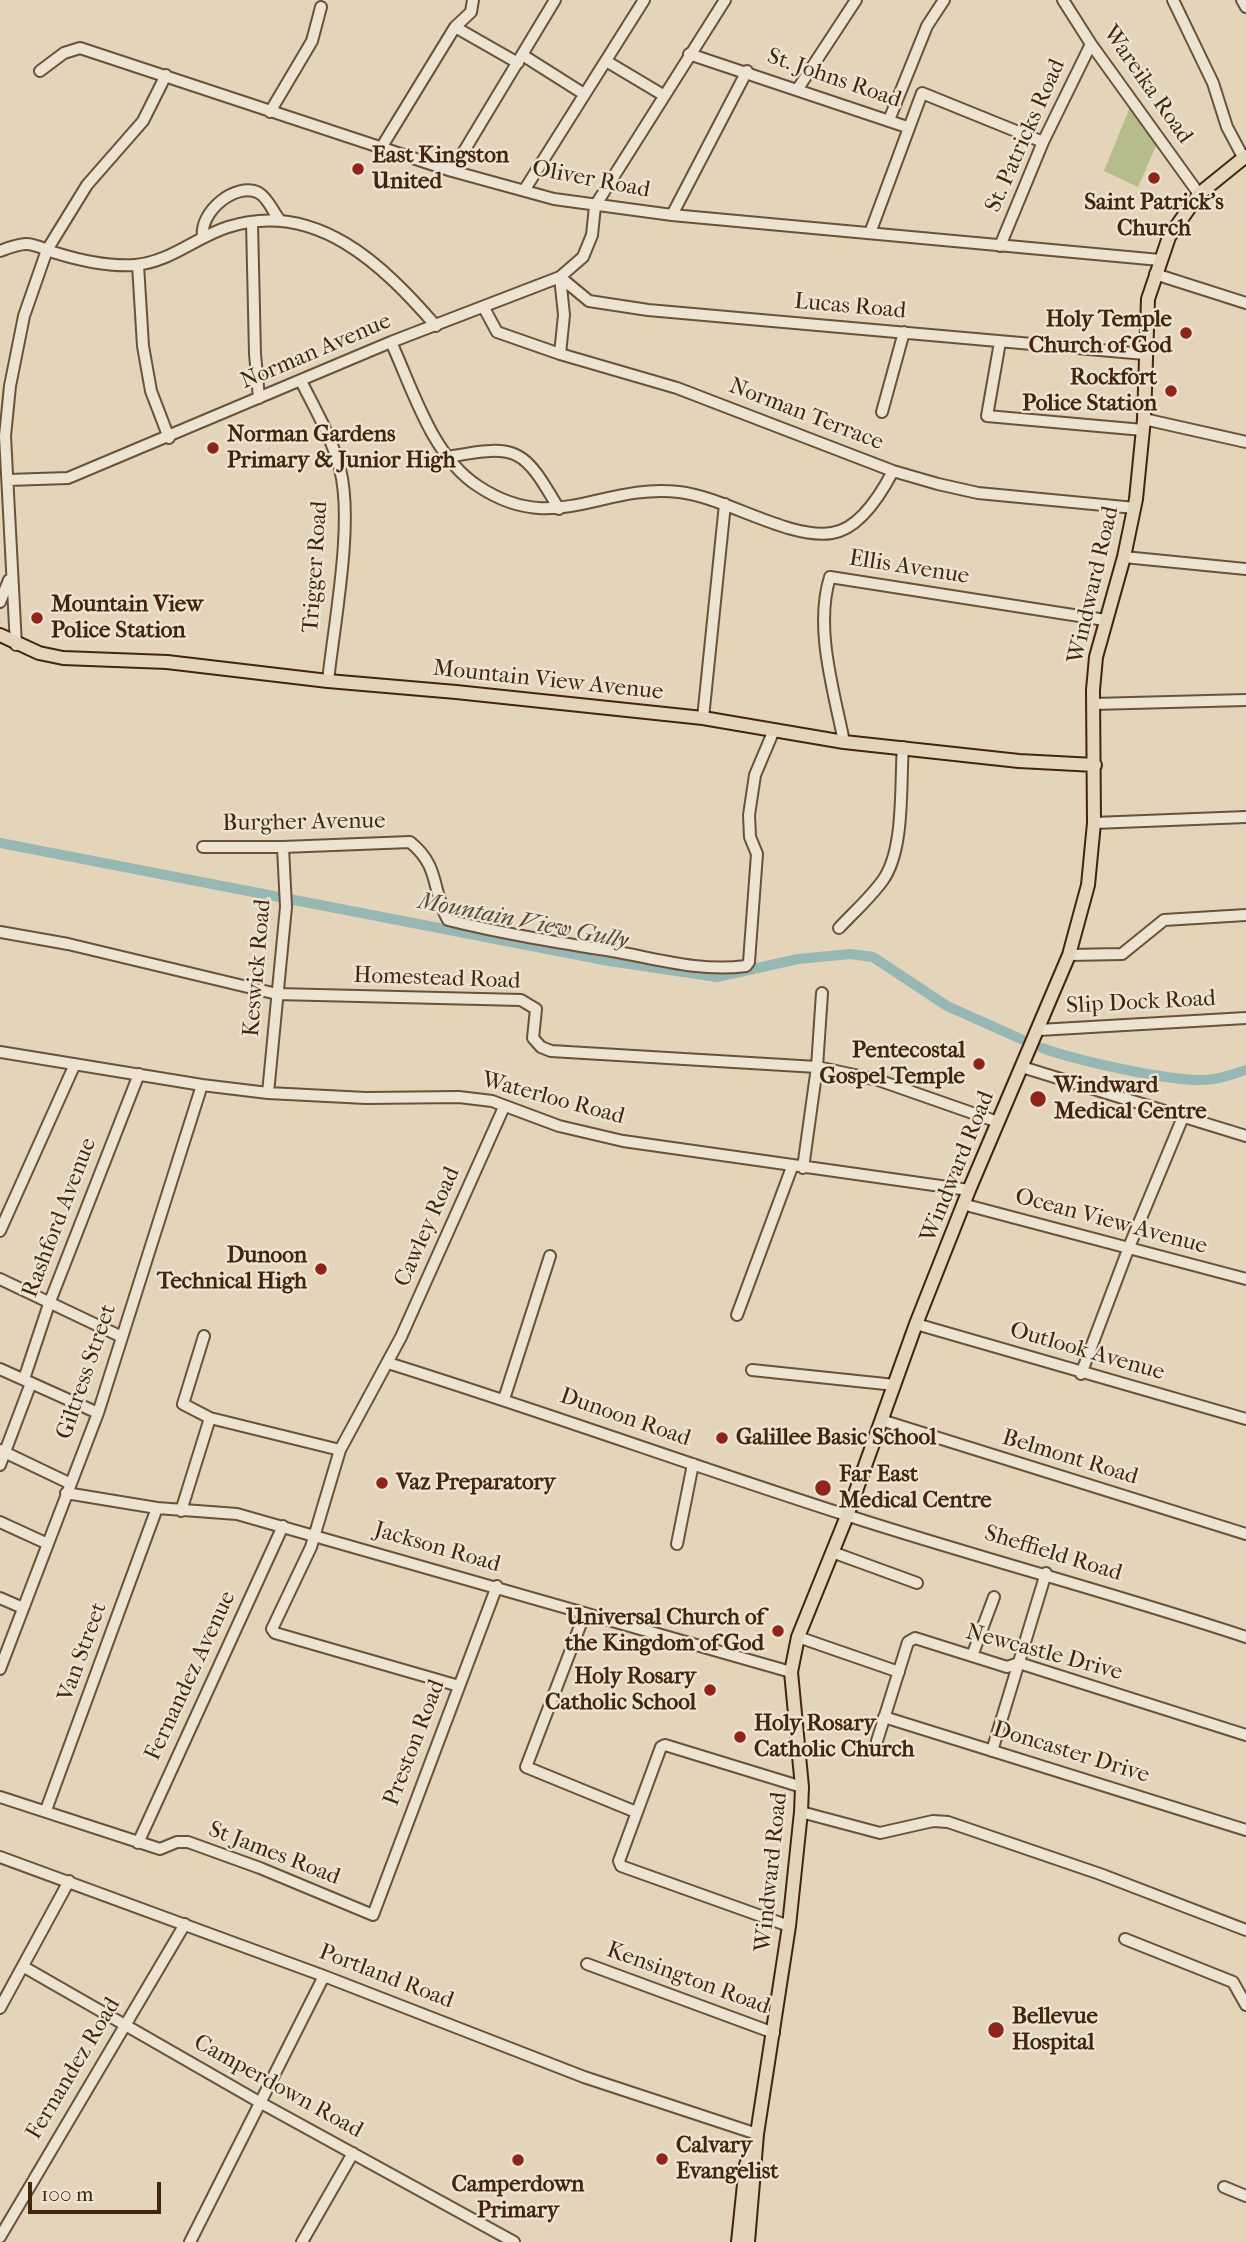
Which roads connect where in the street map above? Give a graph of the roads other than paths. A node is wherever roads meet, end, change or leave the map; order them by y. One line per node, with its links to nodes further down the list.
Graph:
1 (473, 0): 12 (street)
2 (555, 0): 15 (street)
3 (643, 0): 16 (street)
4 (725, 0): 14 (street)
5 (856, 0): 20 (street)
6 (944, 0): 24 (street)
7 (1063, 0): 13 (street, Wareika Road)
8 (1173, 0): 28 (street)
9 (1242, 0): 11 (street)
10 (321, 7): 23 (street)
11 (1246, 7)
12 (455, 27): 15 (street); 27 (street)
13 (1091, 44): 26 (street, St. Patricks Road); 31 (street, Wareika Road)
14 (689, 54): 18 (street, St. Johns Road); 22 (street)
15 (521, 59): 21 (street); 29 (street)
16 (606, 61): 21 (street); 22 (street)
17 (40, 71): 19 (street, Oliver Road)
18 (747, 71): 20 (street, St. Johns Road); 33 (street)
19 (166, 75): 23 (street, Oliver Road); 39 (street)
20 (797, 90): 24 (street, St. Johns Road)
21 (584, 94): 30 (street)
22 (663, 95): 32 (street)
23 (270, 111): 27 (street, Oliver Road)
24 (889, 120): 25 (street, St. Johns Road)
25 (907, 127): 26 (street); 36 (street)
26 (1043, 142): 38 (street, St. Patricks Road)
27 (380, 148): 29 (street, Oliver Road)
28 (1245, 157): 31 (main road, Windward Road)
29 (452, 171): 30 (street, Oliver Road)
30 (525, 189): 32 (street, Oliver Road)
31 (1199, 194): 41 (main road, Windward Road)
32 (595, 206): 33 (street, Oliver Road); 44 (street, Norman Avenue)
33 (672, 215): 36 (street, Oliver Road)
34 (279, 219): 35 (street); 37 (street); 47 (street)
35 (252, 222): 37 (street); 54 (street)
36 (870, 233): 38 (street, Oliver Road)
37 (203, 237): 42 (street)
38 (1000, 246): 41 (street, Oliver Road)
39 (47, 250): 40 (street); 42 (street); 57 (street)
40 (0, 251)
41 (1160, 260): 43 (main road, Windward Road)
42 (138, 265): 58 (street)
43 (1155, 274): 45 (street); 52 (main road, Windward Road)
44 (560, 277): 46 (street, Norman Avenue); 48 (street, Lucas Road); 51 (street)
45 (1246, 303)
46 (484, 308): 47 (street, Norman Avenue); 51 (street, Norman Terrace)
47 (436, 326): 49 (street, Norman Avenue)
48 (904, 332): 50 (street, Lucas Road); 55 (street)
49 (391, 342): 53 (street, Norman Avenue); 60 (street)
50 (1000, 342): 52 (street, Lucas Road); 56 (street)
51 (560, 354): 61 (street, Norman Terrace)
52 (1145, 354): 56 (main road, Windward Road)
53 (301, 381): 54 (street, Norman Avenue); 73 (street, Trigger Road)
54 (259, 398): 58 (street, Norman Avenue)
55 (882, 412)
56 (1143, 424): 59 (street); 64 (main road, Windward Road)
57 (2, 435): 62 (street)
58 (169, 438): 62 (street, Norman Avenue)
59 (1246, 442)
60 (448, 457): 65 (street); 65 (street)
61 (894, 471): 63 (street); 64 (street, Norman Terrace)
62 (8, 481): 68 (street)
63 (725, 504): 65 (street); 76 (street)
64 (1135, 508): 66 (main road, Windward Road)
65 (559, 509)
66 (1125, 557): 67 (street); 70 (main road, Windward Road)
67 (1246, 569)
68 (10, 574): 69 (street); 72 (street)
69 (0, 602)
70 (1105, 620): 75 (main road, Windward Road); 78 (street, Ellis Avenue)
71 (0, 635): 72 (main road, Mountain View Avenue)
72 (16, 645): 73 (main road, Mountain View Avenue)
73 (328, 681): 76 (main road, Mountain View Avenue)
74 (1246, 699): 75 (street)
75 (1093, 704): 80 (main road, Windward Road)
76 (703, 718): 77 (main road, Mountain View Avenue)
77 (774, 730): 78 (main road, Mountain View Avenue); 84 (street, Burgher Avenue)
78 (844, 742): 79 (main road, Mountain View Avenue)
79 (903, 747): 80 (main road, Mountain View Avenue); 86 (street)
80 (1096, 765): 82 (main road, Windward Road)
81 (1246, 817): 82 (street)
82 (1094, 823): 88 (main road, Windward Road)
83 (203, 847): 84 (street, Burgher Avenue)
84 (283, 848): 90 (street, Keswick Road)
85 (1246, 915): 88 (street)
86 (839, 928)
87 (0, 932): 90 (street, Homestead Road)
88 (1069, 955): 92 (main road, Windward Road)
89 (822, 993): 95 (street)
90 (277, 994): 95 (street, Homestead Road); 99 (street, Keswick Road)
91 (1246, 1018): 92 (street, Slip Dock Road)
92 (1039, 1030): 96 (main road, Windward Road)
93 (1, 1055): 94 (street, Waterloo Road)
94 (75, 1064): 97 (street, Waterloo Road); 107 (street)
95 (817, 1067): 102 (street, Homestead Road); 104 (street)
96 (1022, 1067): 101 (street); 102 (main road, Windward Road)
97 (139, 1074): 98 (street, Waterloo Road); 112 (street, Rashford Avenue)
98 (202, 1085): 99 (street, Waterloo Road); 116 (street, Giltress Street)
99 (268, 1093): 100 (street, Waterloo Road)
100 (504, 1107): 104 (street, Waterloo Road); 117 (street, Cawley Road)
101 (1183, 1117): 103 (street); 108 (street)
102 (998, 1122): 105 (main road, Windward Road)
103 (1246, 1136)
104 (797, 1167): 105 (street, Waterloo Road); 113 (street)
105 (969, 1190): 106 (main road, Windward Road)
106 (966, 1205): 108 (street, Ocean View Avenue); 114 (main road, Windward Road)
107 (0, 1231)
108 (1129, 1247): 111 (street, Ocean View Avenue); 120 (street)
109 (550, 1256): 123 (street)
110 (0, 1279): 112 (street)
111 (1246, 1279)
112 (49, 1304): 116 (street); 121 (street, Rashford Avenue)
113 (737, 1315)
114 (916, 1324): 120 (street, Outlook Avenue); 122 (main road, Windward Road)
115 (204, 1336): 126 (street)
116 (122, 1337): 125 (street, Giltress Street)
117 (388, 1363): 123 (street, Dunoon Road); 129 (street, Cawley Road)
118 (0, 1369): 121 (street)
119 (752, 1370): 122 (street)
120 (1081, 1374): 127 (street, Outlook Avenue)
121 (27, 1381): 125 (street); 130 (street, Rashford Avenue)
122 (895, 1385): 128 (main road, Windward Road)
123 (504, 1399): 131 (street, Dunoon Road)
124 (1246, 1406): 127 (street)
125 (98, 1413): 133 (street, Giltress Street)
126 (210, 1418): 129 (street); 135 (street)
127 (1244, 1418)
128 (881, 1420): 136 (main road, Windward Road); 139 (street, Belmont Road)
129 (340, 1450): 140 (street, Cawley Road)
130 (2, 1452): 132 (street, Rashford Avenue); 133 (street, Jackson Road)
131 (694, 1464): 136 (street, Dunoon Road); 142 (street)
132 (0, 1465)
133 (68, 1488): 134 (street, Jackson Road); 141 (street, Giltress Street)
134 (157, 1508): 135 (street, Jackson Road); 165 (street, Van Street)
135 (181, 1511): 138 (street, Jackson Road)
136 (847, 1516): 143 (main road, Windward Road); 144 (street, Sheffield Road)
137 (0, 1522): 141 (street)
138 (283, 1525): 140 (street, Jackson Road); 169 (street, Fernandez Avenue)
139 (1246, 1534)
140 (316, 1535): 146 (street, Jackson Road); 158 (street, Cawley Road)
141 (47, 1544): 149 (street, Giltress Street)
142 (677, 1544)
143 (832, 1552): 145 (street); 151 (main road, Windward Road)
144 (1046, 1573): 152 (street, Sheffield Road); 154 (street)
145 (917, 1583)
146 (497, 1586): 150 (street, Jackson Road); 158 (street, Preston Road)
147 (994, 1597): 153 (street)
148 (0, 1598): 149 (street)
149 (23, 1608): 155 (street, Giltress Street)
150 (585, 1613): 156 (street, Jackson Road); 166 (street)
151 (798, 1637): 156 (main road, Windward Road); 157 (street)
152 (1246, 1637)
153 (972, 1656): 154 (street, Newcastle Drive); 157 (street, Newcastle Drive)
154 (1019, 1663): 160 (street, Newcastle Drive); 162 (street)
155 (0, 1668)
156 (791, 1672): 163 (main road, Windward Road)
157 (899, 1672): 159 (street)
158 (458, 1686): 172 (street, Preston Road)
159 (884, 1717): 161 (street); 162 (street, Doncaster Drive)
160 (1246, 1735)
161 (877, 1741)
162 (992, 1751): 168 (street, Doncaster Drive)
163 (802, 1787): 166 (street); 167 (main road, Windward Road)
164 (0, 1797): 165 (street, St James Road)
165 (46, 1810): 169 (street, St James Road)
166 (636, 1812): 174 (street)
167 (801, 1812): 174 (main road, Windward Road); 175 (street)
168 (1246, 1829)
169 (138, 1843): 172 (street, St James Road)
170 (0, 1857): 171 (street, Portland Road)
171 (69, 1881): 173 (street, Portland Road); 178 (street)
172 (373, 1915)
173 (184, 1924): 179 (street, Portland Road); 182 (street, Fernandez Road)
174 (789, 1926): 183 (main road, Windward Road)
175 (1246, 1930)
176 (1125, 1939): 180 (street)
177 (587, 1964): 183 (street, Kensington Road)
178 (24, 1967): 181 (street); 182 (street, Camperdown Road)
179 (324, 1976): 184 (street); 185 (street, Portland Road)
180 (1246, 2005)
181 (0, 2008)
182 (125, 2025): 184 (street, Camperdown Road); 189 (street, Fernandez Road)
183 (775, 2033): 185 (main road, Windward Road)
184 (261, 2103): 186 (street, Camperdown Road); 190 (street)
185 (757, 2134): 193 (main road, Windward Road); 194 (main road, Windward Road)
186 (354, 2153): 191 (street); 192 (street, Camperdown Road)
187 (1224, 2187): 188 (street)
188 (1246, 2196)
189 (0, 2237)
190 (190, 2242)
191 (302, 2242)
192 (513, 2242)
193 (738, 2242)
194 (748, 2242)

